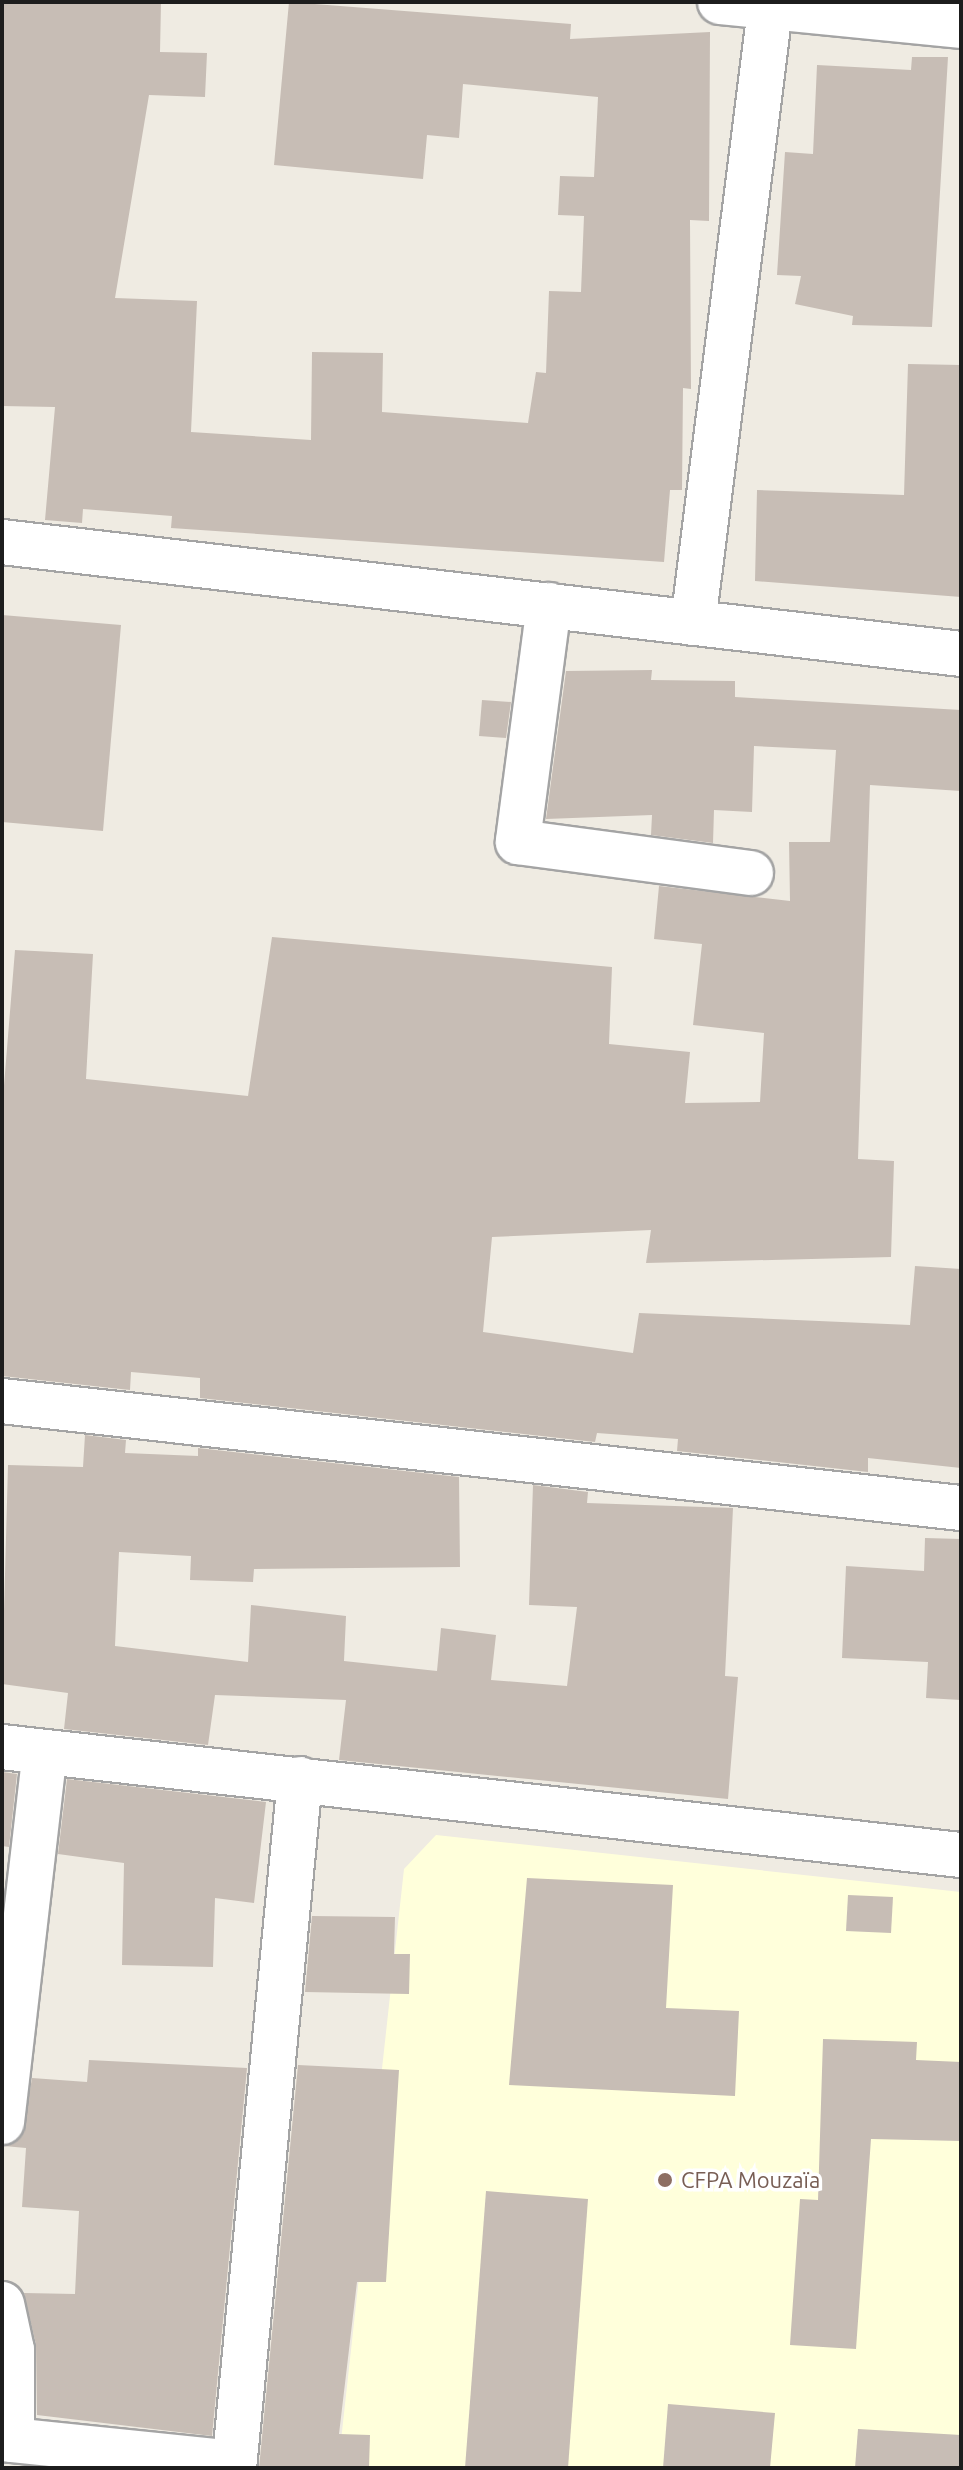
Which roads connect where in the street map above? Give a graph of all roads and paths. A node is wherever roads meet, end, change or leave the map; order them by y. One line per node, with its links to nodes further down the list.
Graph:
1 (720, 2): 2 (street)
2 (771, 4): 3 (street); 6 (street)
3 (961, 26)
4 (2, 542): 5 (street)
5 (549, 605): 6 (street); 8 (street)
6 (693, 623): 7 (street)
7 (961, 654)
8 (751, 873)
9 (2, 1401): 10 (street)
10 (961, 1508)
11 (2, 1747): 12 (street)
12 (45, 1752): 13 (street); 15 (street)
13 (300, 1779): 14 (street); 18 (street)
14 (961, 1855)
15 (2, 2122)
16 (2, 2304): 17 (street)
17 (7, 2439): 18 (street)
18 (234, 2466)

